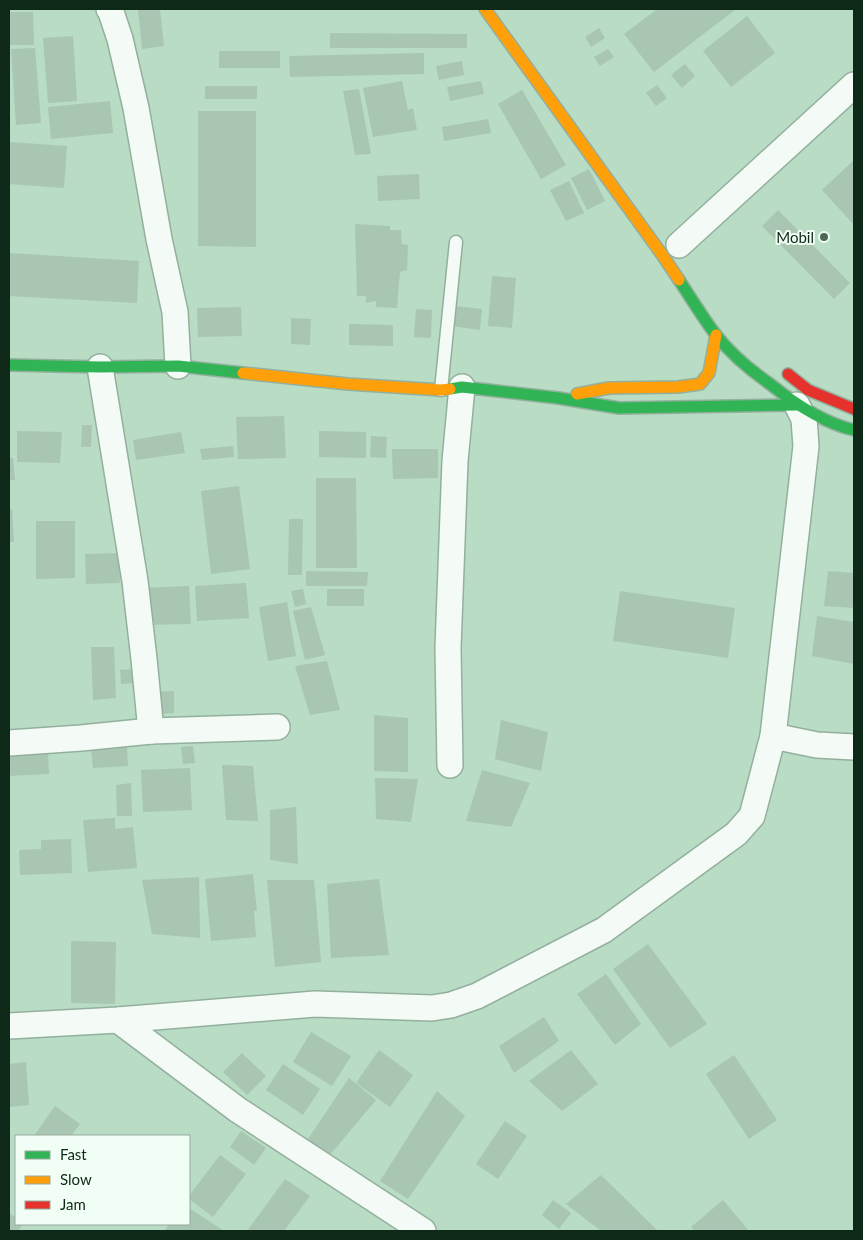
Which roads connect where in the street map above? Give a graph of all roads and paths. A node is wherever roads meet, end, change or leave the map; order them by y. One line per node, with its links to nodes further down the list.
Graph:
1 (109, 9): 8 (street)
2 (485, 9): 6 (street)
3 (854, 85): 5 (street)
4 (456, 242): 11 (lane)
5 (679, 245)
6 (716, 334): 12 (street); 13 (street)
7 (9, 365): 9 (street)
8 (178, 366): 9 (street); 11 (street)
9 (100, 367): 17 (street)
10 (779, 368): 14 (street)
11 (452, 388): 12 (street); 21 (street)
12 (558, 398): 13 (street)
13 (797, 405): 15 (street); 18 (street)
14 (854, 409)
15 (854, 430)
16 (276, 727): 17 (street)
17 (151, 731): 19 (street)
18 (773, 736): 20 (street); 22 (street)
19 (9, 744)
20 (854, 748)
21 (450, 765)
22 (118, 1020): 23 (street); 24 (street)
23 (9, 1026)
24 (423, 1231)

